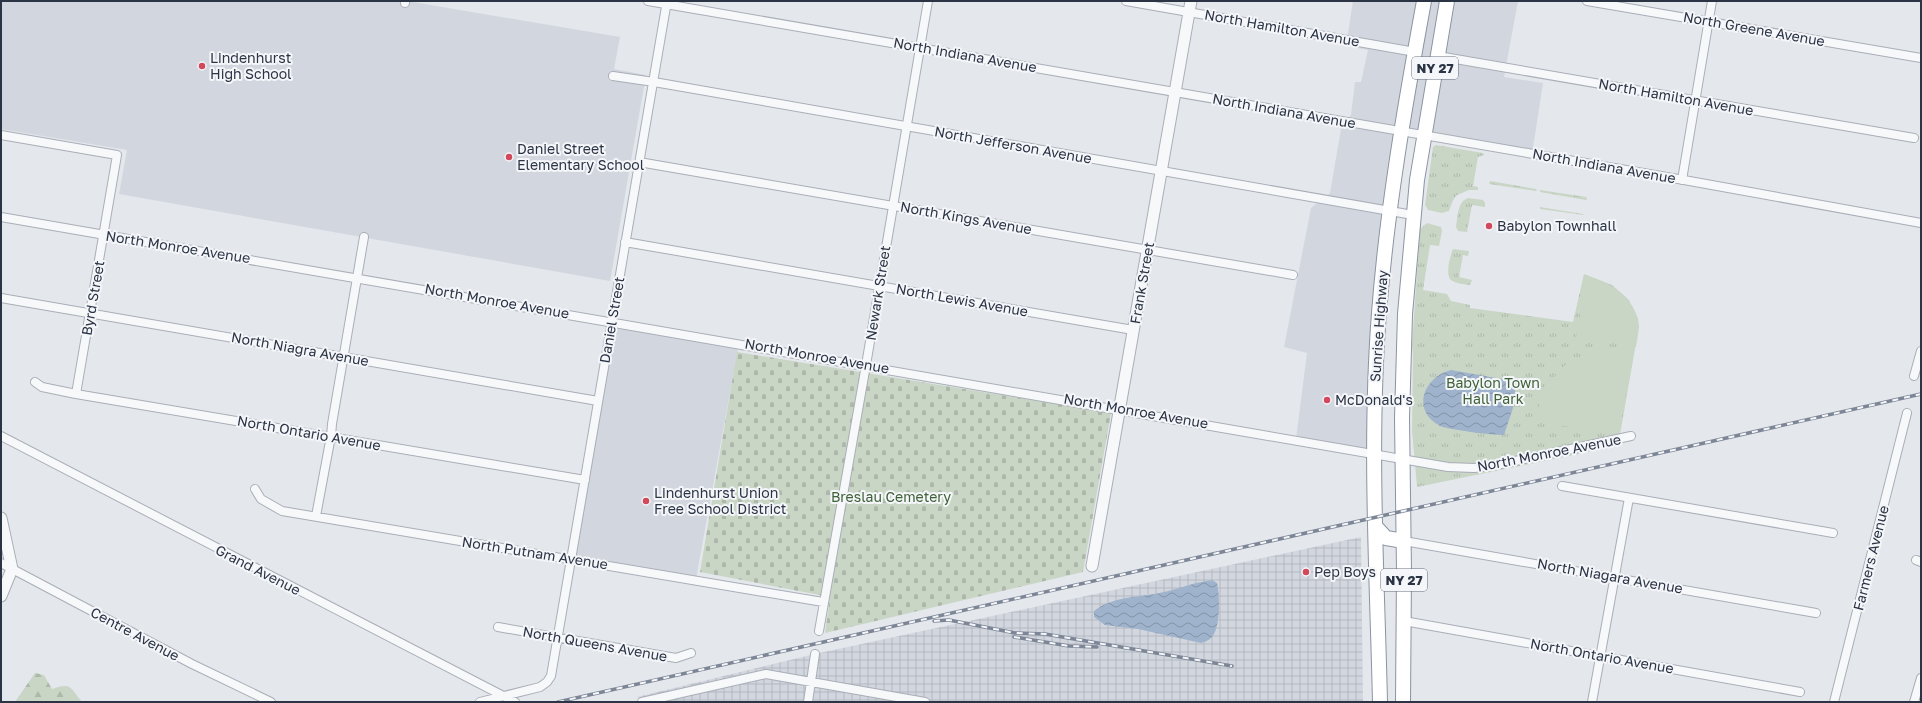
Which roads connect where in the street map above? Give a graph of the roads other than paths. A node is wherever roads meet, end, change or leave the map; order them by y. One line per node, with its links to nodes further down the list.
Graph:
1 (648, 1): 8 (street, North Indiana Avenue)
2 (928, 1): 11 (street, Newark Street)
3 (1126, 1): 9 (street, North Hamilton Avenue)
4 (1424, 1): 12 (highway, Sunrise Highway / NY 27)
5 (1447, 1): 13 (highway, Sunrise Highway / NY 27)
6 (1587, 1): 10 (street, North Greene Avenue)
7 (1712, 1): 10 (street)
8 (667, 3): 11 (street, North Indiana Avenue); 16 (street, Daniel Street)
9 (1190, 6): 12 (street, North Hamilton Avenue); 17 (street, Frank Street)
10 (1709, 21): 14 (street, North Greene Avenue); 18 (street)
11 (920, 47): 17 (street, North Indiana Avenue); 19 (street, Newark Street)
12 (1415, 52): 20 (highway, Sunrise Highway / NY 27)
13 (1438, 56): 18 (street, North Hamilton Avenue); 22 (highway, Sunrise Highway / NY 27)
14 (1921, 58)
15 (613, 76): 16 (street, North Jefferson Avenue)
16 (654, 82): 19 (street, North Jefferson Avenue); 24 (street, Daniel Street)
17 (1174, 92): 20 (street, North Indiana Avenue); 25 (street, Frank Street)
18 (1695, 101): 23 (street, North Hamilton Avenue); 26 (street)
19 (907, 127): 25 (street, North Jefferson Avenue); 27 (street, Newark Street)
20 (1401, 132): 22 (street, North Indiana Avenue); 28 (highway, Sunrise Highway / NY 27)
21 (1, 135): 32 (street, Byrd Street)
22 (1424, 136): 26 (street, North Indiana Avenue); 29 (highway, Sunrise Highway / NY 27)
23 (1914, 138)
24 (640, 162): 27 (street, North Kings Avenue); 34 (street, Daniel Street)
25 (1160, 170): 28 (street, North Jefferson Avenue); 35 (street, Frank Street)
26 (1682, 180): 31 (street, North Indiana Avenue)
27 (893, 206): 35 (street, North Kings Avenue); 38 (street, Newark Street)
28 (1389, 211): 29 (street, North Jefferson Avenue); 55 (highway, Sunrise Highway / NY 27)
29 (1414, 215): 56 (highway, Sunrise Highway / NY 27)
30 (1, 217): 32 (street, North Monroe Avenue)
31 (1921, 223)
32 (104, 234): 37 (street, North Monroe Avenue); 40 (street, Byrd Street)
33 (364, 237): 37 (street)
34 (625, 242): 38 (street, North Lewis Avenue); 41 (street, Daniel Street)
35 (1148, 250): 36 (street, North Kings Avenue); 42 (street, Frank Street)
36 (1293, 275)
37 (357, 277): 41 (street, North Monroe Avenue); 44 (street)
38 (879, 285): 42 (street, North Lewis Avenue); 45 (street, Newark Street)
39 (1, 298): 40 (street, North Niagra Avenue)
40 (90, 313): 44 (street, North Niagra Avenue); 48 (street, Byrd Street)
41 (613, 322): 45 (street, North Monroe Avenue); 49 (street, Daniel Street)
42 (1133, 330): 50 (street, Frank Street)
43 (1921, 351): 46 (street)
44 (344, 356): 49 (street, North Niagra Avenue); 53 (street)
45 (866, 364): 50 (street, North Monroe Avenue); 72 (street, Newark Street)
46 (1914, 376)
47 (35, 382): 48 (street, North Ontario Avenue)
48 (76, 394): 53 (street, North Ontario Avenue)
49 (598, 401): 57 (street, Daniel Street)
50 (1121, 408): 55 (street, North Monroe Avenue); 68 (street, Frank Street)
51 (1907, 414): 94 (street, Farmers Avenue)
52 (1, 436): 84 (street, Grand Avenue)
53 (331, 436): 57 (street, North Ontario Avenue); 61 (street)
54 (1631, 436): 56 (street, North Monroe Avenue)
55 (1374, 453): 56 (street, North Monroe Avenue); 63 (highway, Sunrise Highway / NY 27)
56 (1402, 458): 65 (highway, Sunrise Highway / NY 27)
57 (584, 480): 66 (street, Daniel Street)
58 (1562, 486): 60 (street)
59 (255, 489): 61 (street, North Putnam Avenue)
60 (1629, 498): 64 (street); 70 (street)
61 (316, 516): 66 (street, North Putnam Avenue)
62 (1, 518): 69 (street)
63 (1376, 526): 65 (highway); 91 (highway, Sunrise Highway / NY 27)
64 (1833, 533)
65 (1404, 541): 70 (street, North Niagara Avenue); 74 (highway, Sunrise Highway / NY 27)
66 (572, 559): 72 (street, North Putnam Avenue); 77 (street, Daniel Street)
67 (1, 563): 69 (street, Centre Avenue)
68 (1092, 566)
69 (12, 569): 71 (street); 85 (street, Centre Avenue)
70 (1614, 576): 73 (street, North Niagara Avenue); 80 (street)
71 (1, 596)
72 (823, 602): 76 (street, Newark Street)
73 (1816, 613)
74 (1404, 621): 80 (street, North Ontario Avenue); 92 (highway, Sunrise Highway / NY 27)
75 (498, 627): 77 (street, North Queens Avenue)
76 (819, 632)
77 (558, 639): 78 (street, North Queens Avenue); 84 (street, Daniel Street)
78 (691, 653)
79 (815, 654): 82 (street)
80 (1600, 656): 83 (street, North Ontario Avenue); 93 (street)
81 (1921, 678): 95 (street)
82 (811, 683): 88 (street); 89 (street); 90 (street)
83 (1800, 692)
84 (505, 696): 86 (street); 87 (street, Grand Avenue)
85 (270, 702)
86 (480, 702)
87 (515, 702)
88 (642, 702)
89 (808, 702)
90 (925, 702)
91 (1380, 702)
92 (1403, 702)
93 (1592, 702)
94 (1834, 702)
95 (1914, 702)

